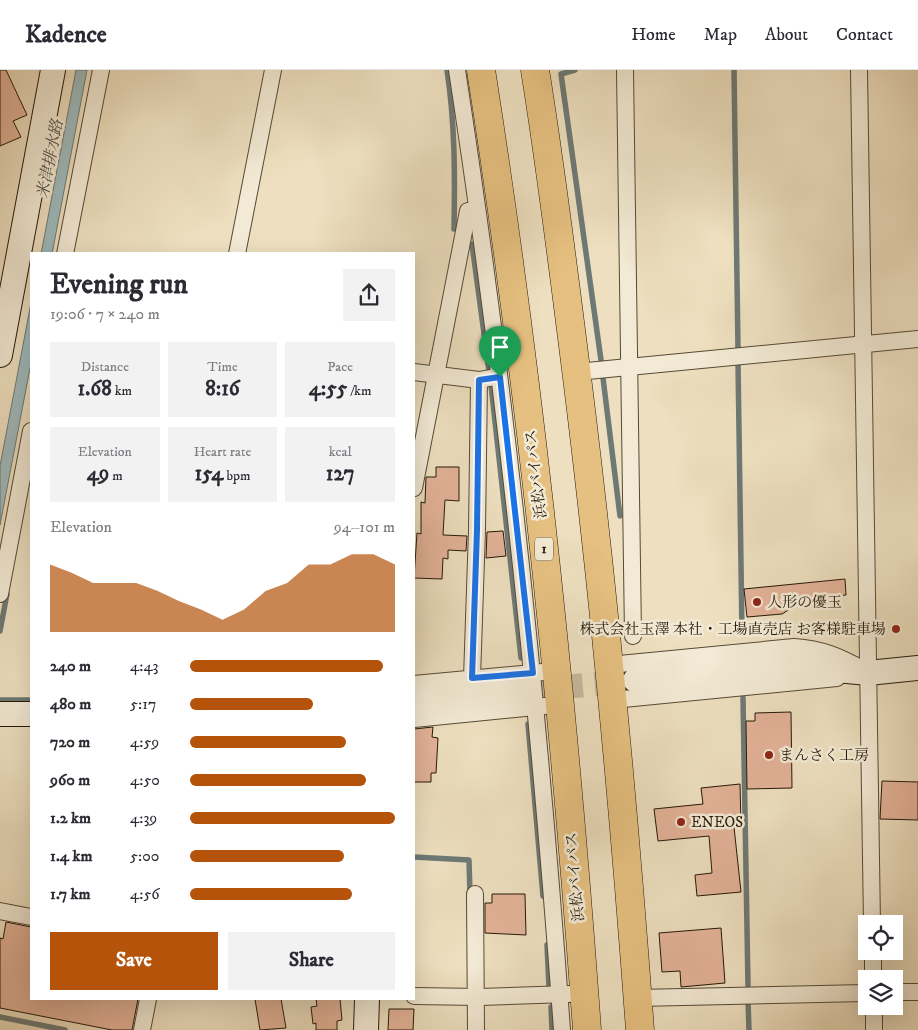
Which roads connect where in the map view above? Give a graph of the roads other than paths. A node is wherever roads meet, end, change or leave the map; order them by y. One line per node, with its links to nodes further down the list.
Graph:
1 (53, 70): 12 (street)
2 (101, 70): 10 (street)
3 (272, 70): 11 (street)
4 (457, 70): 9 (street)
5 (481, 70): 32 (highway, 浜松バイパス / 1)
6 (534, 70): 18 (highway)
7 (625, 70): 16 (street)
8 (859, 70): 14 (street)
9 (477, 209): 19 (street); 20 (street)
10 (65, 252)
11 (237, 252)
12 (2, 327): 15 (street)
13 (918, 338): 14 (street)
14 (864, 344): 16 (street); 29 (street)
15 (0, 355)
16 (629, 366): 18 (street); 25 (street)
17 (415, 372): 19 (street)
18 (577, 372): 28 (highway)
19 (436, 375): 21 (street); 23 (street)
20 (500, 377): 21 (street); 32 (street)
21 (479, 380): 30 (street)
22 (30, 436): 24 (street)
23 (415, 483)
24 (0, 594)
25 (633, 600): 26 (street); 28 (street)
26 (633, 636)
27 (918, 668): 29 (street)
28 (625, 669): 29 (street); 33 (highway)
29 (868, 673): 33 (street); 40 (street)
30 (472, 678): 31 (street); 32 (street)
31 (415, 684)
32 (542, 689): 34 (street); 37 (street); 44 (highway, 浜松バイパス / 1)
33 (613, 700): 48 (highway)
34 (415, 701)
35 (0, 714): 36 (street)
36 (30, 714)
37 (415, 719)
38 (475, 894): 47 (street)
39 (0, 911): 41 (street)
40 (872, 915)
41 (30, 917)
42 (903, 992): 43 (street)
43 (918, 992)
44 (572, 993): 47 (street); 55 (street); 56 (highway, 浜松バイパス / 1)
45 (858, 993): 48 (street)
46 (415, 996): 47 (street)
47 (476, 997): 54 (street)
48 (637, 998): 57 (highway)
49 (148, 1000): 52 (street)
50 (367, 1000): 53 (street)
51 (874, 1015): 58 (street)
52 (142, 1030)
53 (366, 1030)
54 (476, 1030)
55 (562, 1030)
56 (587, 1030)
57 (640, 1030)
58 (874, 1030)

